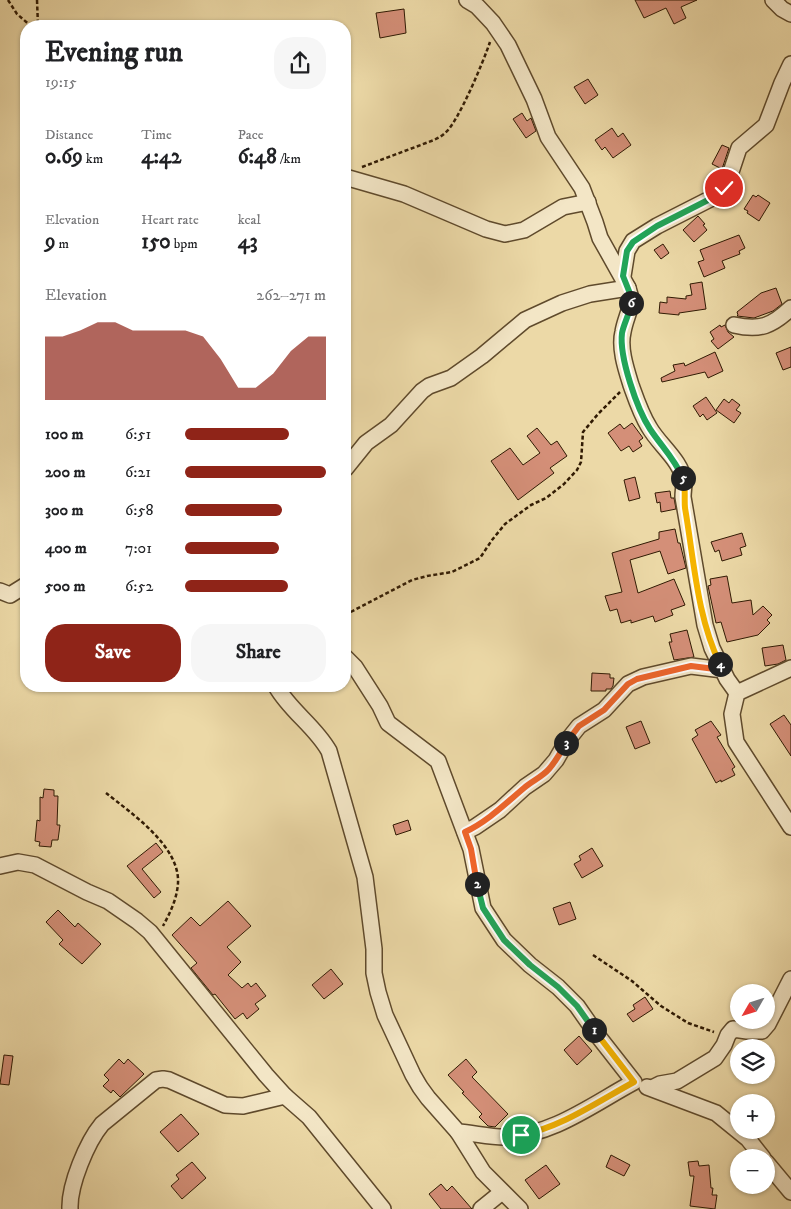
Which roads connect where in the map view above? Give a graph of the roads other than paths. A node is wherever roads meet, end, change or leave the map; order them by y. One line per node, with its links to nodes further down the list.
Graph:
1 (467, 0): 6 (street)
2 (773, 0): 3 (street)
3 (791, 14)
4 (791, 64): 7 (street)
5 (351, 179): 6 (street)
6 (588, 202): 7 (street)
7 (626, 282): 10 (street); 15 (street)
8 (791, 308): 9 (street)
9 (734, 326)
10 (351, 462)
11 (20, 589): 12 (street)
12 (0, 591)
13 (351, 662): 19 (street)
14 (791, 668): 17 (street)
15 (723, 670): 17 (street); 19 (street)
16 (279, 692): 25 (street)
17 (737, 693): 18 (street)
18 (791, 827)
19 (465, 832): 22 (street)
20 (0, 866): 24 (street)
21 (791, 979): 23 (street)
22 (634, 1082): 23 (street); 25 (street)
23 (652, 1088): 26 (street)
24 (285, 1096): 30 (street); 31 (street)
25 (458, 1132): 28 (street)
26 (756, 1149)
27 (775, 1173): 29 (street)
28 (502, 1192): 32 (street); 33 (street)
29 (791, 1192)
30 (70, 1209)
31 (382, 1209)
32 (481, 1209)
33 (520, 1209)

